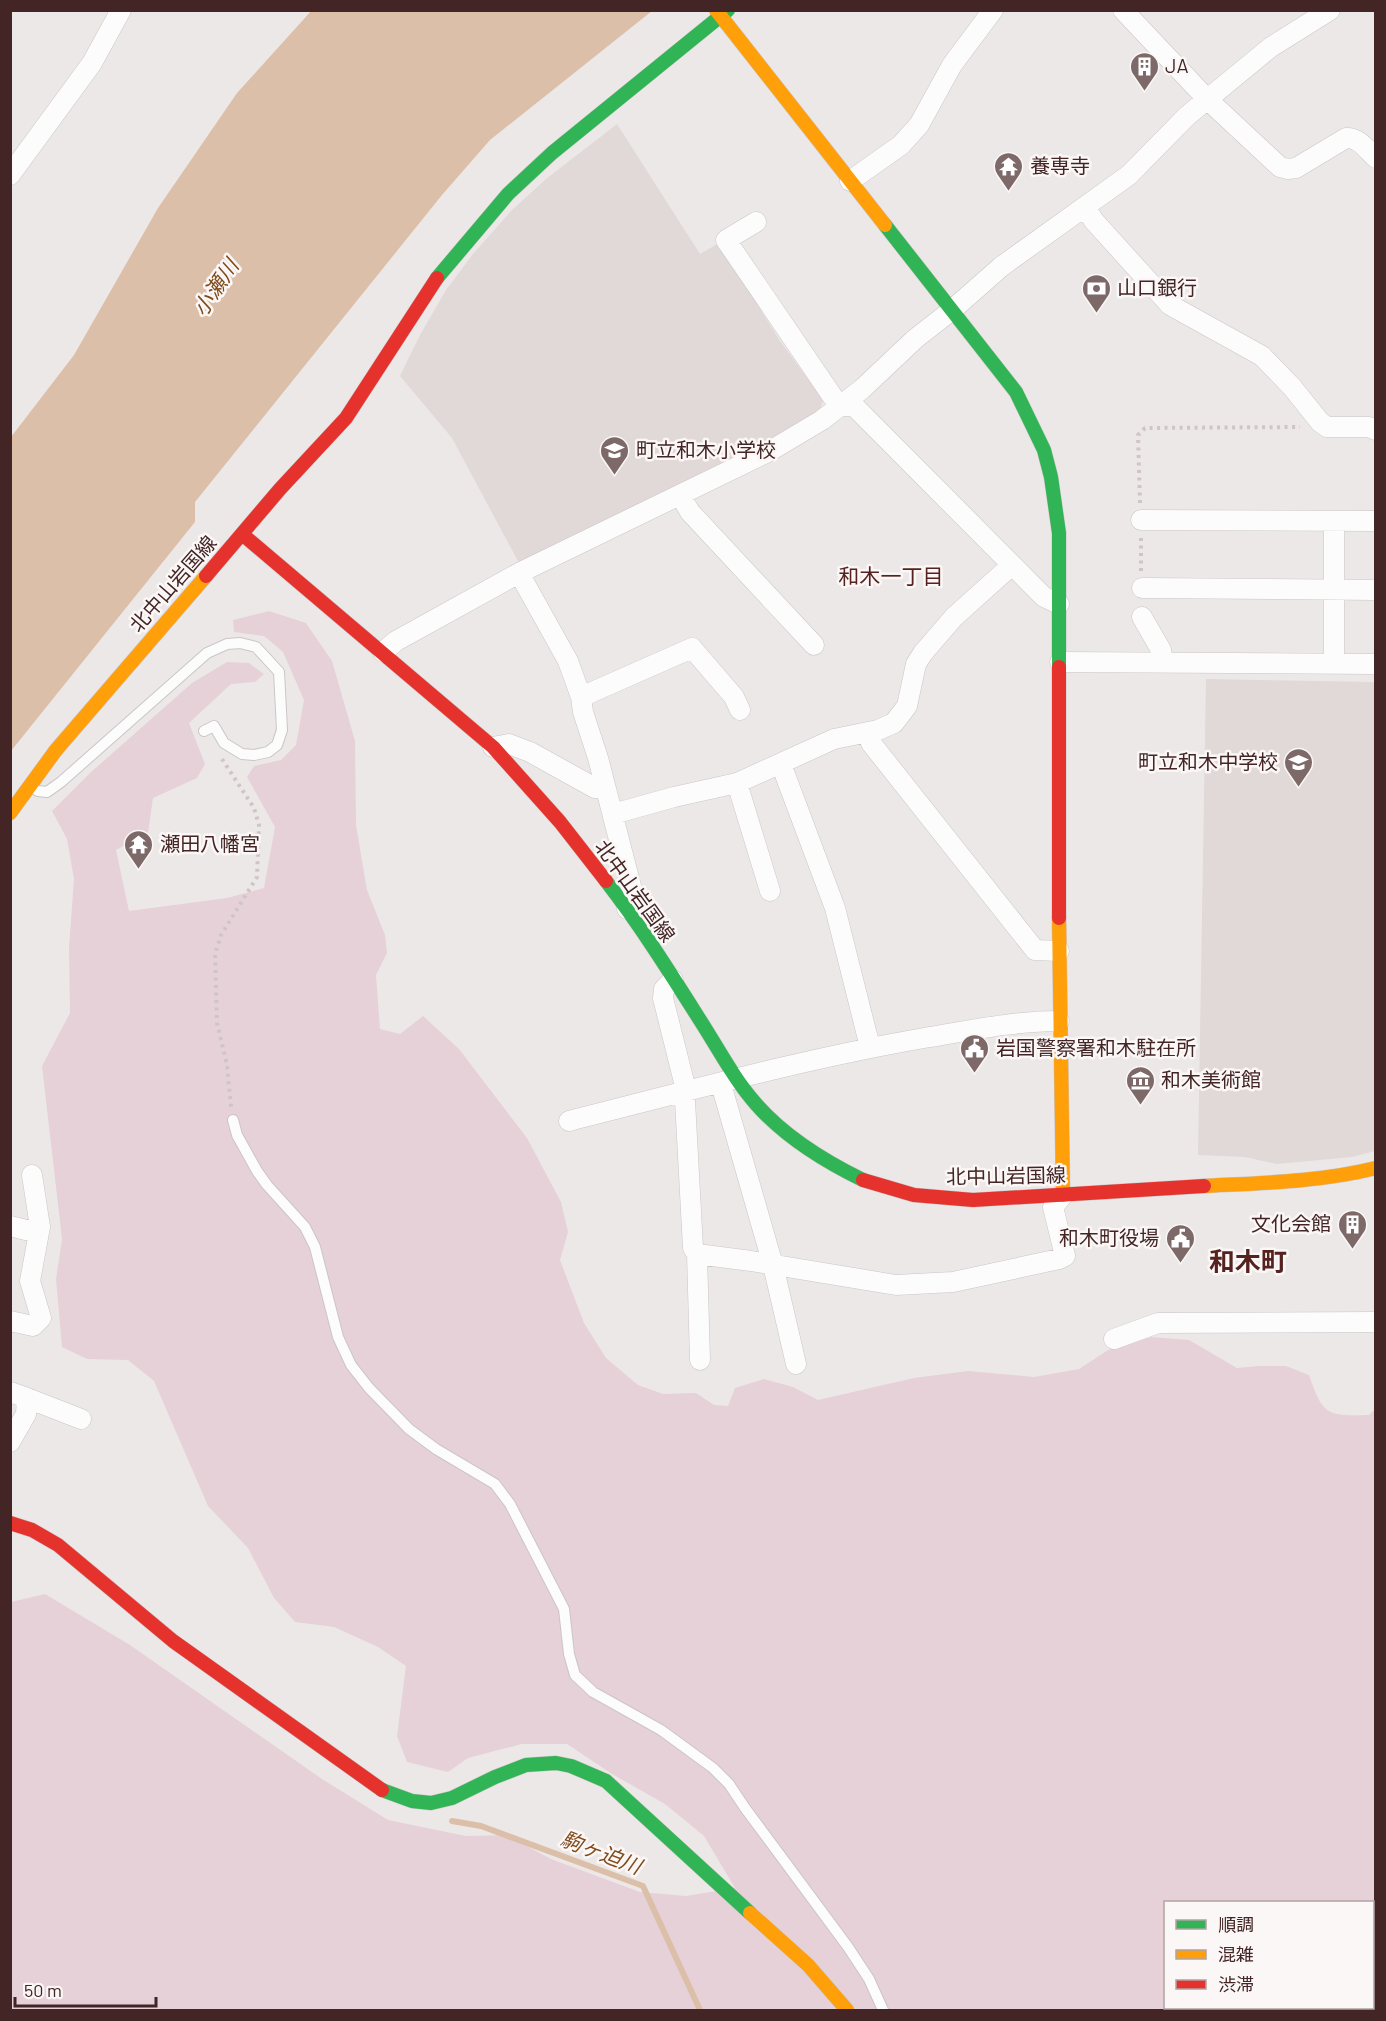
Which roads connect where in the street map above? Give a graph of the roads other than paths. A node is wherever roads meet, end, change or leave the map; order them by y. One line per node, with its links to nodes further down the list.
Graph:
1 (121, 10): 8 (street)
2 (993, 10): 9 (street)
3 (1123, 10): 6 (street)
4 (1330, 10): 6 (street)
5 (722, 12): 9 (street); 19 (street)
6 (1207, 99): 7 (street); 10 (street)
7 (1376, 158)
8 (10, 175)
9 (850, 181): 12 (street)
10 (1085, 207): 12 (street); 14 (street)
11 (756, 222): 13 (street)
12 (952, 310): 13 (street); 25 (street)
13 (839, 406): 15 (street); 20 (street)
14 (1376, 430)
15 (681, 495): 21 (street); 27 (street)
16 (1141, 520): 17 (street)
17 (1334, 521): 18 (street); 24 (street)
18 (1376, 521)
19 (242, 534): 28 (street, 北中山岩国線); 40 (street, 北中山岩国線)
20 (1012, 565): 25 (street); 36 (street)
21 (519, 573): 28 (street); 33 (street)
22 (1142, 588): 24 (street)
23 (1376, 590): 24 (street)
24 (1333, 591): 31 (street)
25 (1059, 604): 29 (street)
26 (1142, 617): 30 (street)
27 (814, 645)
28 (383, 652): 37 (street, 北中山岩国線)
29 (1060, 662): 30 (street); 46 (street)
30 (1162, 663): 31 (street)
31 (1334, 664): 32 (street)
32 (1376, 664)
33 (581, 697): 34 (street); 41 (street)
34 (740, 710)
35 (204, 731): 40 (lane)
36 (869, 732): 38 (street); 46 (street)
37 (493, 747): 41 (street); 45 (street, 北中山岩国線)
38 (781, 764): 39 (street); 49 (street)
39 (737, 783): 43 (street); 44 (street)
40 (28, 785): 42 (street, 北中山岩国線)
41 (606, 789): 43 (street)
42 (10, 813)
43 (613, 814): 45 (street)
44 (770, 891)
45 (627, 909): 47 (street, 北中山岩国線)
46 (1059, 951): 48 (street)
47 (673, 980): 50 (street, 北中山岩国線); 51 (street)
48 (1059, 1021): 49 (street); 56 (street)
49 (870, 1047): 50 (street)
50 (730, 1080): 51 (street); 56 (street, 北中山岩国線); 60 (street)
51 (685, 1092): 53 (street); 59 (street)
52 (232, 1120): 71 (lane)
53 (569, 1121)
54 (1376, 1168): 56 (street, 北中山岩国線)
55 (32, 1175): 58 (street)
56 (1063, 1195): 60 (street)
57 (10, 1226): 58 (street)
58 (40, 1227): 61 (street)
59 (697, 1254): 60 (street); 64 (street)
60 (773, 1265): 65 (street)
61 (10, 1321)
62 (1376, 1322): 63 (street)
63 (1114, 1340)
64 (700, 1360)
65 (796, 1364)
66 (19, 1395): 67 (street); 68 (street)
67 (81, 1419)
68 (10, 1442)
69 (10, 1523): 70 (street)
70 (847, 2010)
71 (883, 2010)

